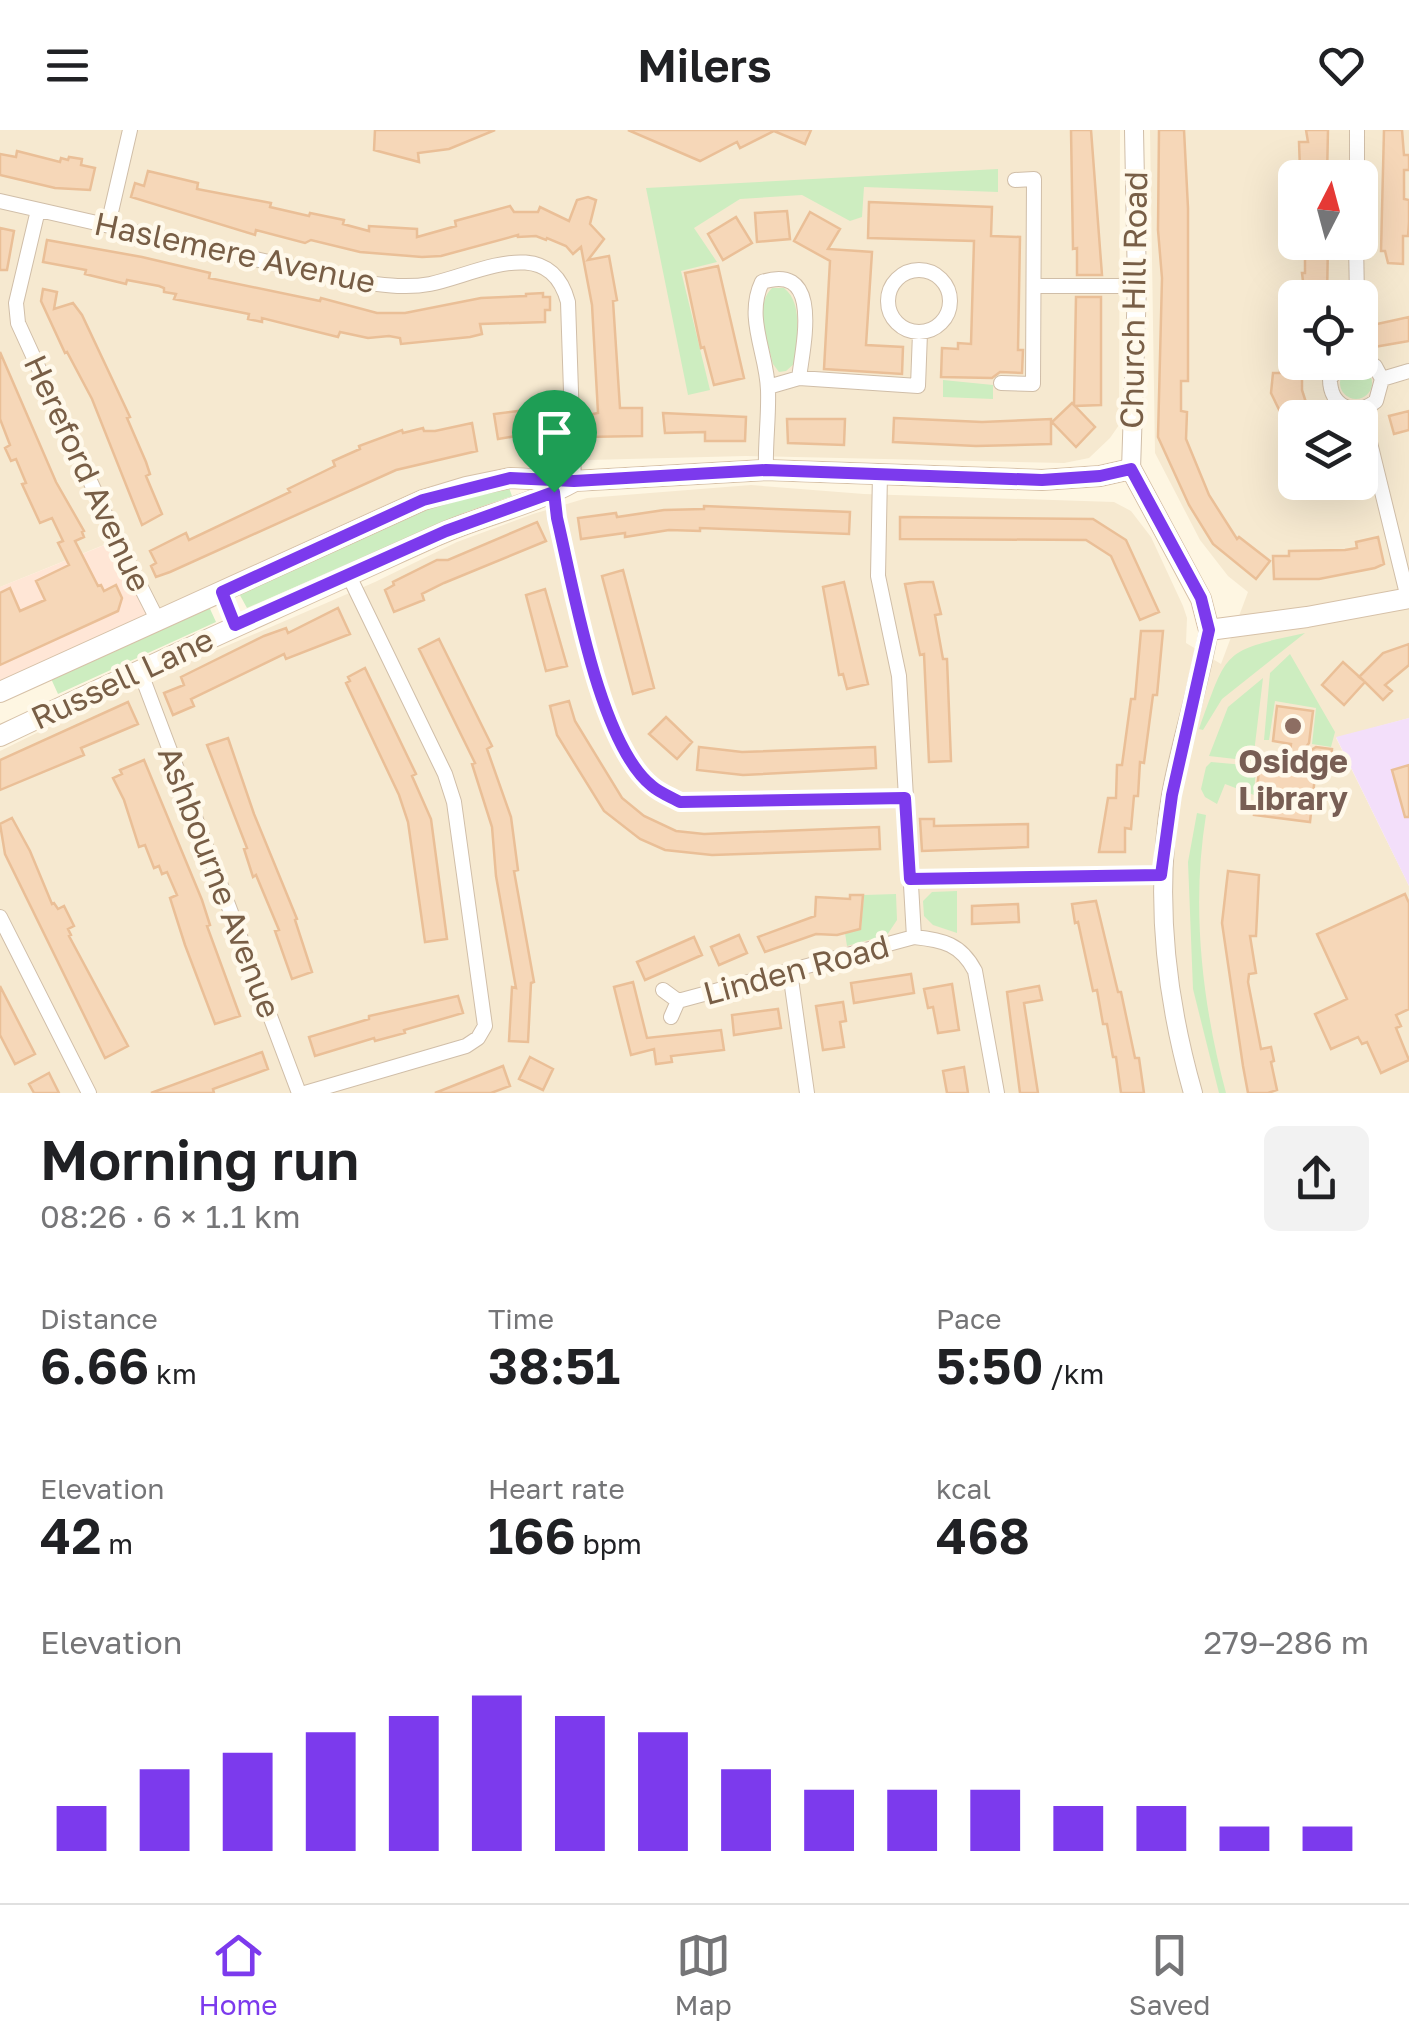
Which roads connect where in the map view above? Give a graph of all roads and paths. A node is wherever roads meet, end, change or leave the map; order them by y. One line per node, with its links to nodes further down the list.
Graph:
1 (130, 130): 8 (street)
2 (1134, 130): 10 (street, Church Hill Road)
3 (1357, 130): 4 (street)
4 (1357, 160)
5 (1015, 180): 9 (street)
6 (0, 201): 7 (street, Haslemere Avenue)
7 (38, 210): 8 (street, Haslemere Avenue); 28 (street, Hereford Avenue)
8 (108, 225): 23 (street, Haslemere Avenue)
9 (1034, 286): 10 (street); 16 (street)
10 (1137, 286): 19 (street, Church Hill Road)
11 (920, 332): 11 (street); 14 (street)
12 (1378, 371): 15 (street)
13 (1409, 371): 15 (street)
14 (799, 378): 17 (street); 17 (street)
15 (1382, 378): 18 (street)
16 (1001, 383)
17 (768, 387): 20 (street)
18 (1373, 400)
19 (1131, 469): 21 (main road, Russell Lane); 30 (main road)
20 (766, 470): 21 (main road, Russell Lane); 23 (main road, Russell Lane)
21 (880, 474): 36 (street)
22 (1378, 474): 27 (street)
23 (574, 481): 24 (main road, Russell Lane); 26 (main road, Russell Lane)
24 (554, 492): 25 (main road, Russell Lane); 36 (street)
25 (348, 576): 29 (main road, Russell Lane); 46 (street)
26 (222, 592): 28 (main road, Russell Lane); 29 (main road)
27 (1409, 598): 30 (main road)
28 (156, 620): 32 (main road, Russell Lane)
29 (235, 625): 31 (main road, Russell Lane)
30 (1209, 630): 37 (street)
31 (140, 671): 34 (main road, Russell Lane); 46 (street, Ashbourne Avenue)
32 (35, 678): 33 (main road, Russell Lane); 34 (main road)
33 (0, 692)
34 (51, 712): 35 (main road, Russell Lane)
35 (0, 736)
36 (905, 798): 38 (street)
37 (1161, 875): 38 (street); 49 (street)
38 (910, 879): 40 (street)
39 (0, 918): 45 (street)
40 (914, 937): 41 (street, Linden Road); 48 (street)
41 (790, 972): 43 (street, Linden Road); 47 (street)
42 (663, 990): 43 (street)
43 (678, 1002): 44 (street)
44 (671, 1017)
45 (89, 1093)
46 (302, 1093)
47 (807, 1093)
48 (996, 1093)
49 (1193, 1093)

